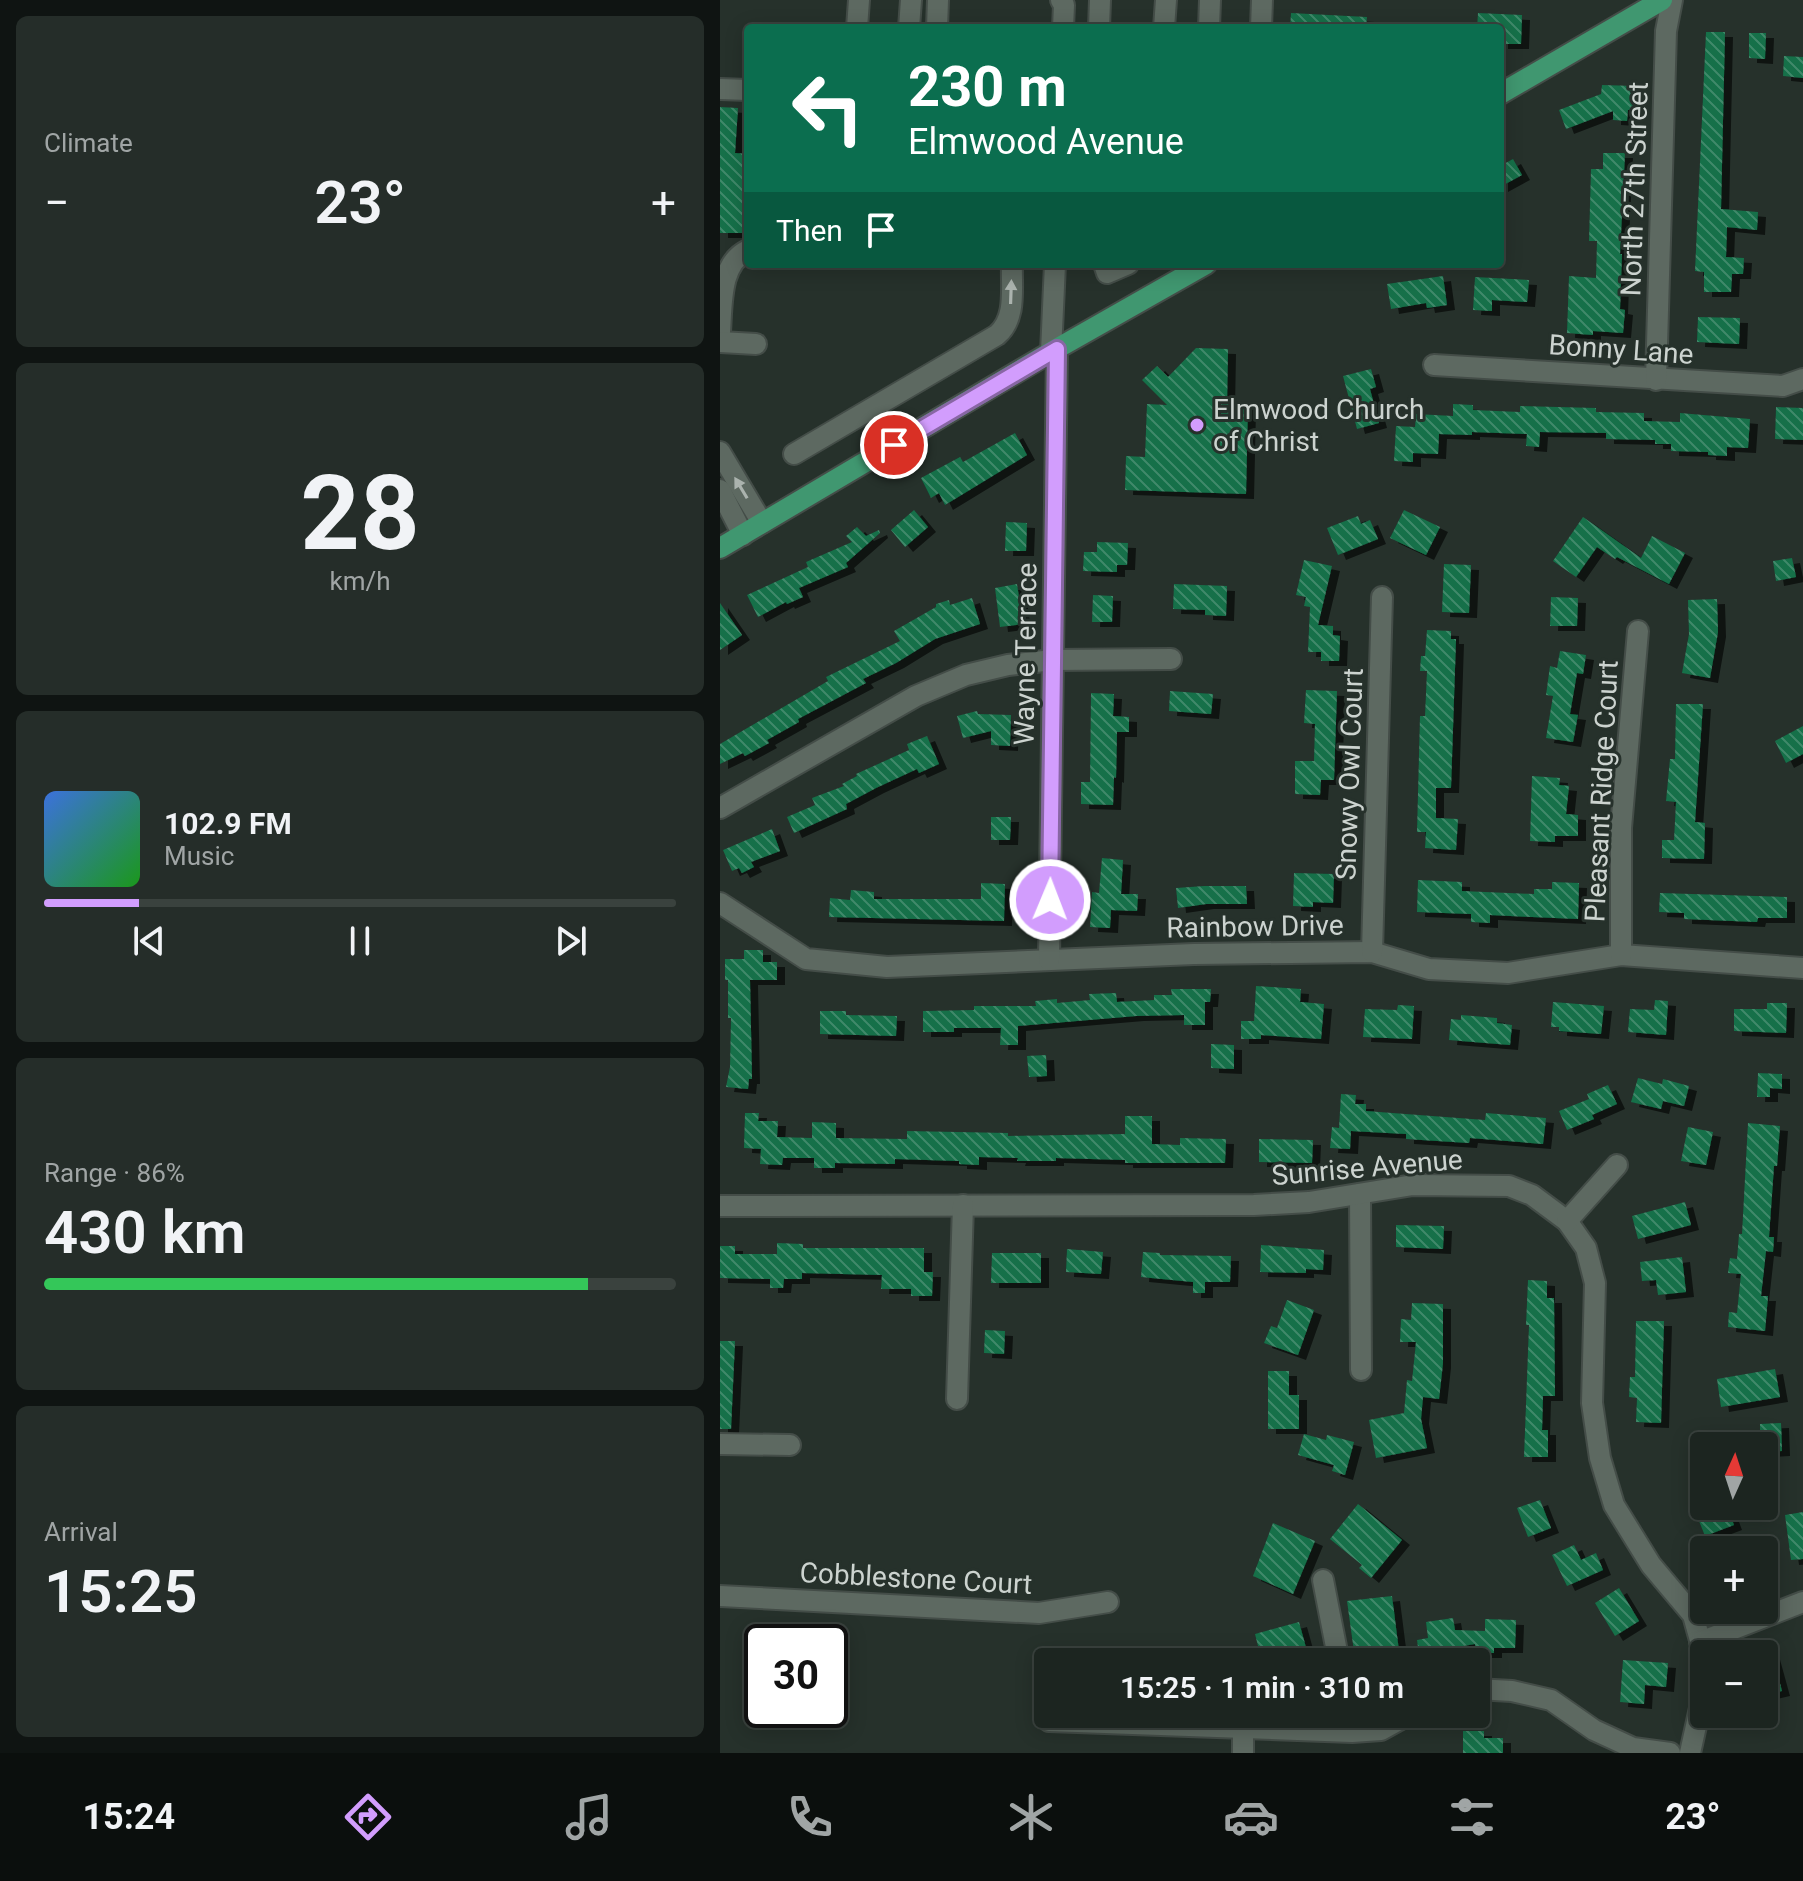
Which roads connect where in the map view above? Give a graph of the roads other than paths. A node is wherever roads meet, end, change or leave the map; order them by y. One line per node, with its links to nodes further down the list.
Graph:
1 (859, 0): 11 (street)
2 (911, 0): 12 (street)
3 (938, 0): 13 (street)
4 (1061, 0): 14 (street)
5 (1100, 0): 15 (street)
6 (1166, 0): 16 (street)
7 (1210, 0): 17 (street)
8 (1262, 0): 18 (street)
9 (1662, 0): 21 (main road)
10 (1672, 0): 32 (street, North 27th Street)
11 (857, 24)
12 (909, 24)
13 (937, 24)
14 (1063, 24)
15 (1099, 24)
16 (1164, 24)
17 (1209, 24)
18 (1261, 24)
19 (720, 89): 20 (street)
20 (744, 90)
21 (1504, 92)
22 (744, 252): 26 (street)
23 (1012, 268): 34 (street, one-way to 23)
24 (1055, 268): 29 (street, Wayne Terrace)
25 (1179, 271): 29 (main road)
26 (720, 332)
27 (720, 342): 28 (street)
28 (756, 344)
29 (1054, 350): 36 (main road); 42 (street, Wayne Terrace)
30 (1434, 365): 32 (street, Bonny Lane)
31 (1803, 379): 32 (street, Bonny Lane)
32 (1656, 380)
33 (720, 452): 36 (street, one-way to 33)
34 (794, 454)
35 (720, 490): 37 (street)
36 (762, 523): 37 (main road)
37 (743, 535): 38 (main road)
38 (720, 548)
39 (1382, 597): 45 (street, Snowy Owl Court)
40 (1638, 631): 46 (street, Pleasant Ridge Court)
41 (1171, 659): 42 (street)
42 (1053, 660): 43 (street); 47 (street, Wayne Terrace)
43 (720, 808)
44 (720, 903): 47 (street, Rainbow Drive)
45 (1372, 952): 46 (street, Rainbow Drive); 47 (street, Rainbow Drive)
46 (1621, 955): 48 (street, Rainbow Drive)
47 (1049, 960)
48 (1803, 968)
49 (1617, 1165): 53 (street)
50 (1360, 1194): 51 (street, Sunrise Avenue); 53 (street, Sunrise Avenue); 54 (street)
51 (963, 1205): 52 (street, Sunrise Avenue); 55 (street)
52 (720, 1206)
53 (1567, 1221): 62 (street, Sunrise Avenue)
54 (1361, 1370)
55 (957, 1399)
56 (720, 1444): 57 (street)
57 (790, 1445)
58 (1323, 1580): 64 (street)
59 (720, 1596): 60 (street, Cobblestone Court)
60 (1108, 1602)
61 (1803, 1602): 63 (street)
62 (1699, 1640)
63 (1705, 1640)
64 (1336, 1648)
65 (1490, 1690): 71 (street)
66 (1243, 1728): 70 (street)
67 (1312, 1728): 68 (street)
68 (1362, 1728)
69 (1696, 1728): 72 (street)
70 (1243, 1753)
71 (1670, 1753)
72 (1690, 1753)

